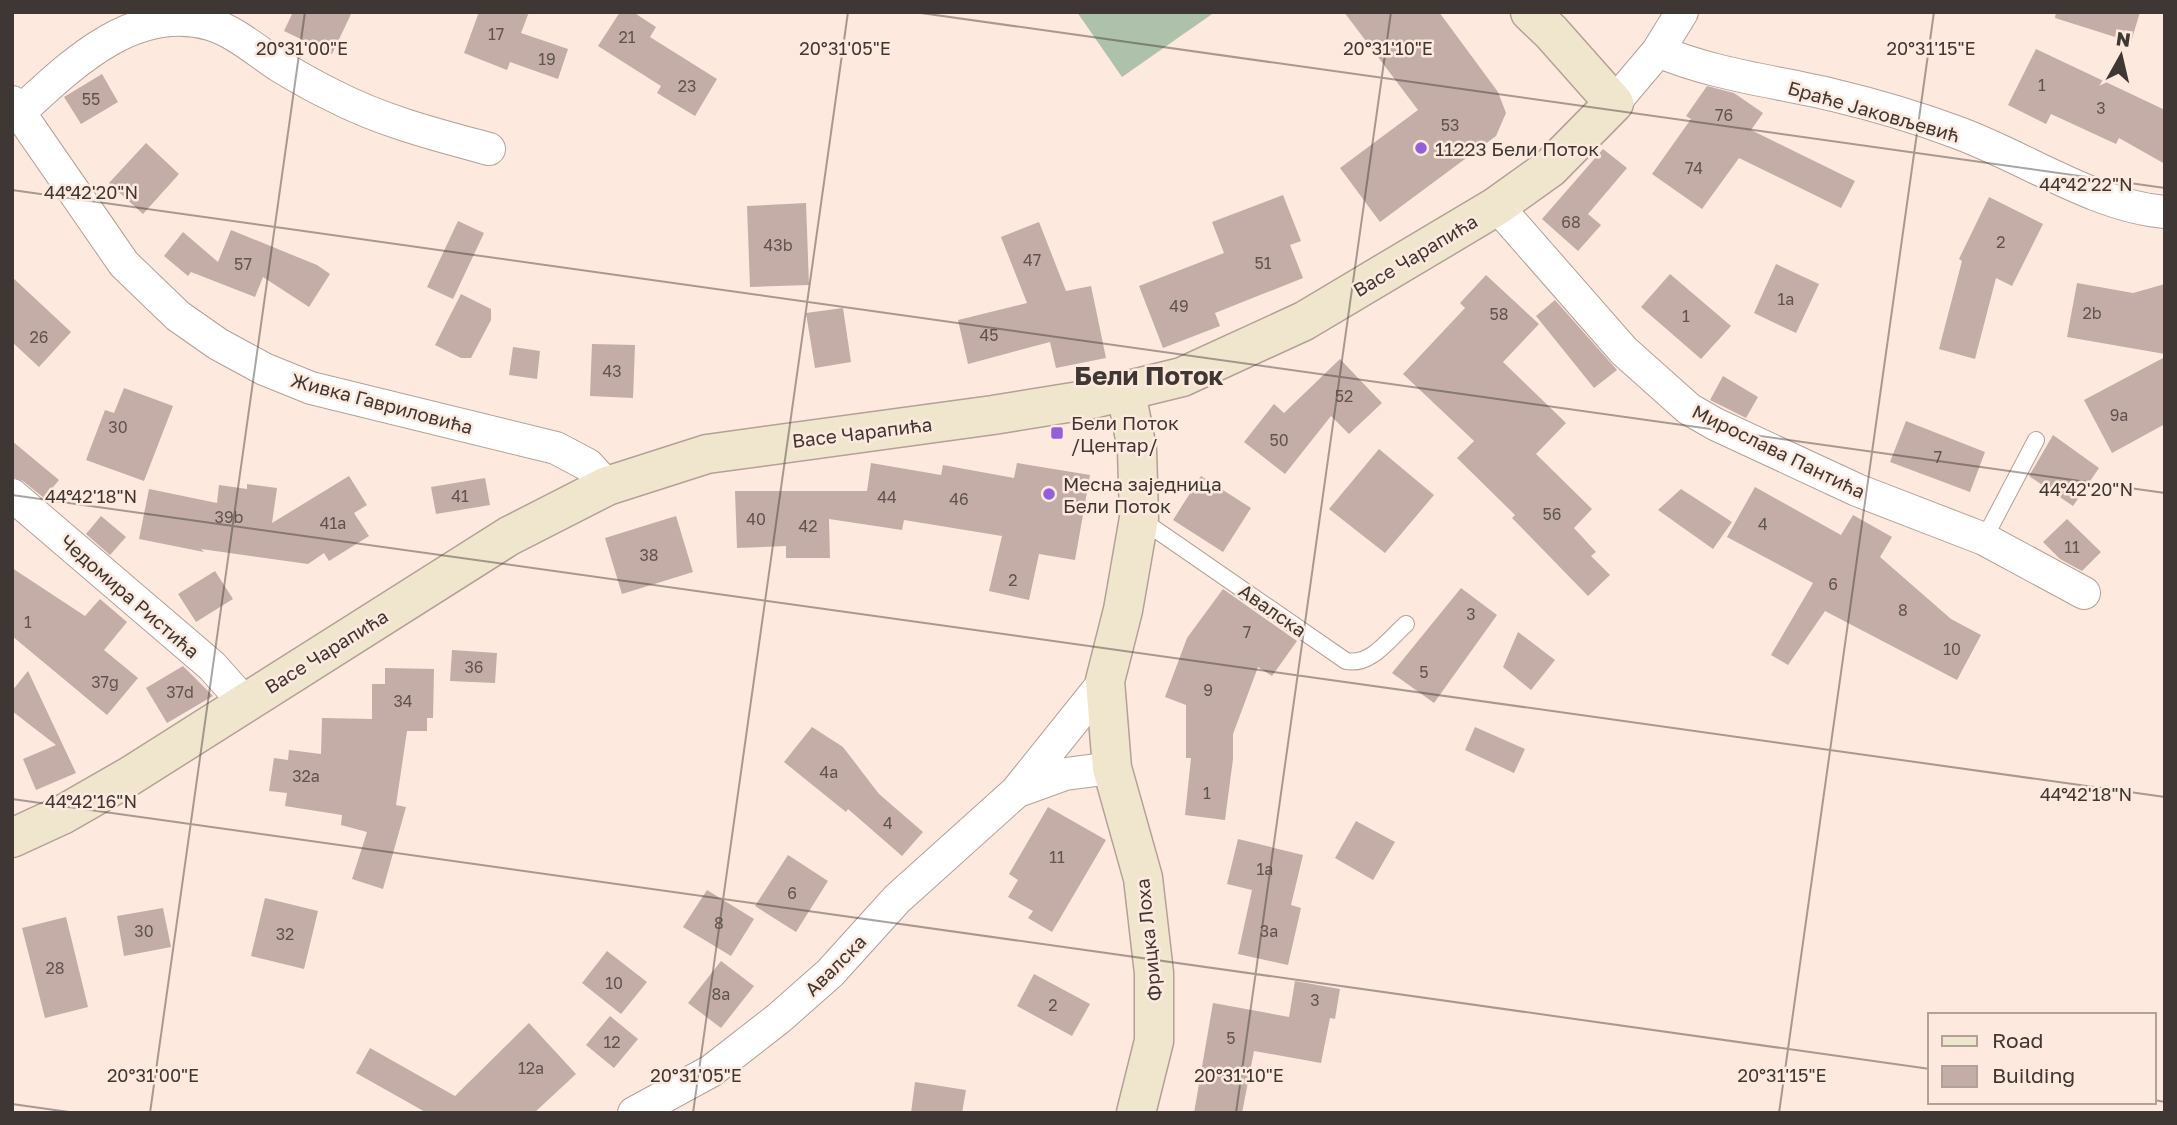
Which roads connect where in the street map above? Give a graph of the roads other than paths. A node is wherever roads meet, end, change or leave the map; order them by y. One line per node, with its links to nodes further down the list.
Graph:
1 (1530, 12): 5 (street)
2 (1682, 12): 4 (street, Васе Чарапића)
3 (230, 23): 6 (street); 7 (street)
4 (1658, 51): 5 (street, Васе Чарапића); 9 (street, Браће Јаковљевић)
5 (1614, 103): 8 (street, Васе Чарапића)
6 (17, 106): 12 (street, Живка Гавриловића)
7 (489, 149)
8 (1497, 205): 10 (street, Васе Чарапића); 15 (street, Мирослава Пантића)
9 (2165, 212)
10 (1126, 392): 12 (street, Васе Чарапића); 14 (street, Авалска)
11 (2036, 440): 15 (lane)
12 (607, 486): 19 (street, Васе Чарапића)
13 (12, 495): 19 (street, Чедомира Ристића)
14 (1139, 517): 17 (lane, Авалска); 18 (street, Авалска)
15 (1984, 539): 16 (street, Мирослава Пантића)
16 (2084, 593)
17 (1406, 624)
18 (1105, 681): 20 (street, Авалска); 21 (street, Авалска)
19 (244, 702): 22 (street, Васе Чарапића)
20 (1112, 768): 21 (street, Авалска); 24 (street, Фрицка Лоха)
21 (1016, 792): 23 (street, Авалска)
22 (12, 838)
23 (634, 1113)
24 (1136, 1113)

